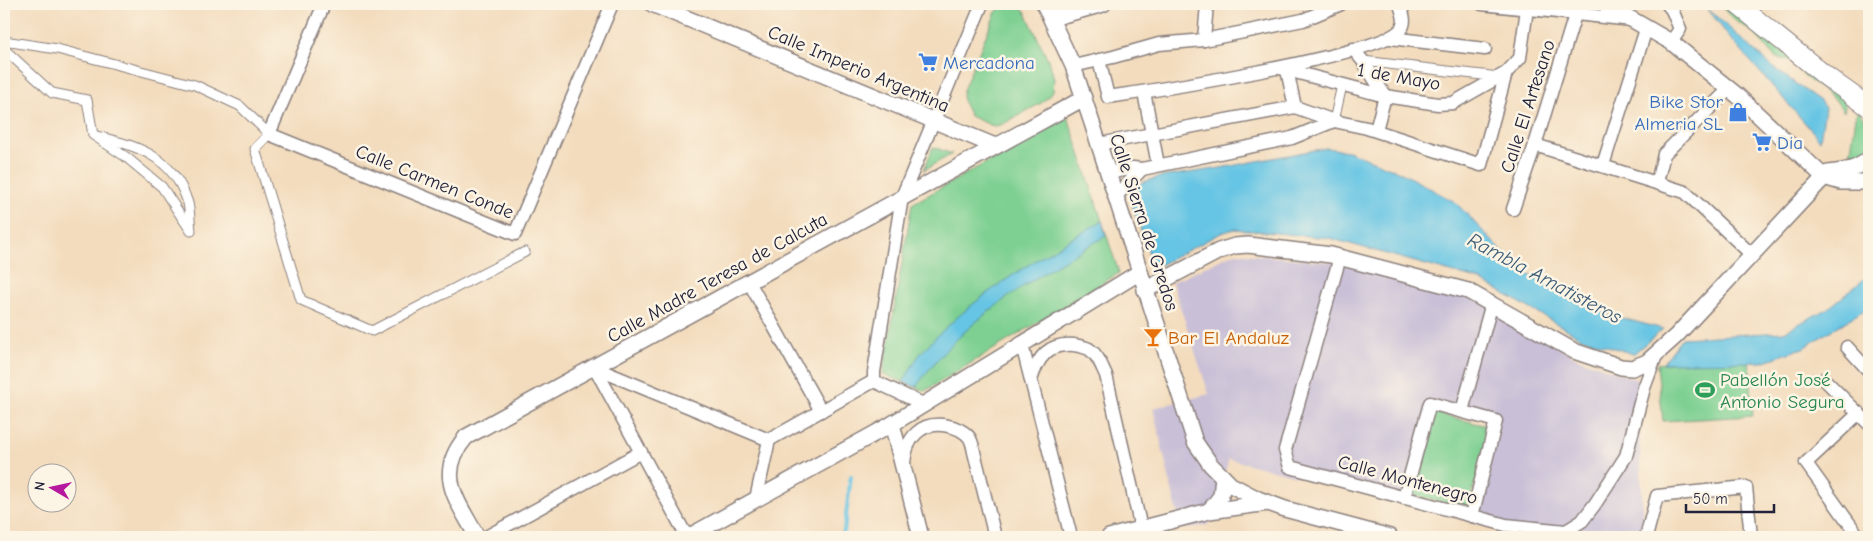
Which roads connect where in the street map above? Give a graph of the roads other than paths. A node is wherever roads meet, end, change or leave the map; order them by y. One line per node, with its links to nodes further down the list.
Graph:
1 (324, 4): 42 (street)
2 (612, 4): 42 (street, Calle Carmen Conde)
3 (652, 4): 14 (street, Calle Imperio Argentina)
4 (982, 4): 39 (street)
5 (1044, 4): 17 (street, Calle Sierra de Gredos)
6 (1103, 4): 17 (street)
7 (1207, 4): 21 (street)
8 (1341, 4): 21 (street)
9 (1400, 4): 20 (street)
10 (1482, 4): 15 (street)
11 (1605, 4): 18 (street)
12 (1667, 4): 23 (street)
13 (1737, 4): 38 (main road)
14 (673, 7): 39 (street, Calle Imperio Argentina)
15 (1527, 9): 16 (street); 31 (street)
16 (1575, 15): 18 (street); 46 (street, Calle El Artesano)
17 (1052, 18): 29 (street, Calle Sierra de Gredos)
18 (1632, 20): 19 (street)
19 (1646, 28): 23 (street); 50 (street)
20 (1390, 38): 25 (street); 26 (street)
21 (1204, 40): 27 (street)
22 (4, 41): 42 (street)
23 (1671, 42): 33 (street)
24 (4, 49): 44 (street)
25 (1353, 49): 28 (street); 30 (street)
26 (1485, 49)
27 (1099, 60): 29 (street); 34 (street)
28 (1363, 61): 31 (street); 35 (street)
29 (1073, 66): 36 (street, Calle Sierra de Gredos)
30 (1283, 69): 32 (street, 1 de Mayo); 34 (street); 37 (street)
31 (1502, 75): 35 (street, 1 de Mayo); 41 (street)
32 (1342, 85): 35 (street, 1 de Mayo); 40 (street)
33 (1729, 89): 53 (street); 54 (street)
34 (1144, 92): 43 (street)
35 (1385, 96): 41 (street)
36 (1084, 98): 45 (street, Calle Sierra de Gredos); 47 (street, Calle Madre Teresa de Calcuta)
37 (1295, 107): 40 (street); 43 (street)
38 (1869, 107)
39 (933, 121): 47 (street, Calle Imperio Argentina); 57 (street)
40 (1334, 121): 41 (street); 49 (street)
41 (1376, 130)
42 (269, 134): 59 (street)
43 (1152, 134): 45 (street); 49 (street)
44 (93, 135): 44 (street)
45 (1099, 144): 52 (street, Calle Sierra de Gredos)
46 (1535, 145): 50 (street); 58 (street, Calle El Artesano)
47 (995, 146): 57 (street, Calle Madre Teresa de Calcuta)
48 (1869, 159): 53 (street)
49 (1158, 165): 51 (street)
50 (1603, 165): 54 (street)
51 (1142, 169): 52 (street); 56 (street)
52 (1108, 173): 56 (street, Calle Sierra de Gredos)
53 (1824, 177): 55 (street); 60 (street)
54 (1657, 182): 60 (street)
55 (1869, 182)
56 (1116, 196): 62 (street, Calle Sierra de Gredos)
57 (902, 197): 63 (street, Calle Madre Teresa de Calcuta); 73 (street)
58 (1514, 208)
59 (526, 252)
60 (1752, 254): 68 (street)
61 (1340, 257): 64 (street); 65 (street); 88 (street, Calle Montenegro)
62 (1140, 272): 64 (street, Calle Sierra de Gredos); 66 (street)
63 (749, 282): 69 (street, Calle Madre Teresa de Calcuta); 77 (street)
64 (1145, 290): 85 (street, Calle Sierra de Gredos)
65 (1492, 303): 70 (street); 78 (street)
66 (1022, 345): 74 (street); 76 (street)
67 (1847, 347): 71 (street)
68 (1658, 353): 70 (street); 75 (street, Calle Montenegro)
69 (595, 368): 82 (street); 83 (street); 94 (street, Calle Madre Teresa de Calcuta)
70 (1624, 368): 75 (street)
71 (1869, 371)
72 (1824, 379): 79 (street)
73 (874, 380): 76 (street); 77 (street)
74 (1030, 380): 93 (street); 99 (street)
75 (1644, 388): 92 (street, Calle Montenegro)
76 (925, 405): 80 (street)
77 (821, 411): 82 (street)
78 (1462, 411): 88 (street); 92 (street)
79 (1860, 413): 81 (street); 104 (street)
80 (892, 424): 84 (street); 89 (street)
81 (1869, 424)
82 (769, 440): 89 (street)
83 (641, 452): 95 (street); 96 (street)
84 (903, 466): 97 (street); 98 (street)
85 (1223, 477): 86 (street, Calle Sierra de Gredos); 87 (street)
86 (1243, 491): 87 (street); 90 (street, Calle Sierra de Gredos)
87 (1221, 496): 91 (street)
88 (1404, 498): 92 (street, Calle Montenegro)
89 (756, 499): 96 (street)
90 (1270, 503): 91 (street); 101 (street, Calle Sierra de Gredos)
91 (1209, 511): 93 (street)
92 (1472, 516)
93 (1142, 533): 100 (street)
94 (477, 537)
95 (486, 537)
96 (687, 537)
97 (922, 537)
98 (995, 537)
99 (1070, 537)
100 (1109, 537)
101 (1390, 537)
102 (1646, 537): 103 (street)
103 (1751, 537)
104 (1859, 537)

